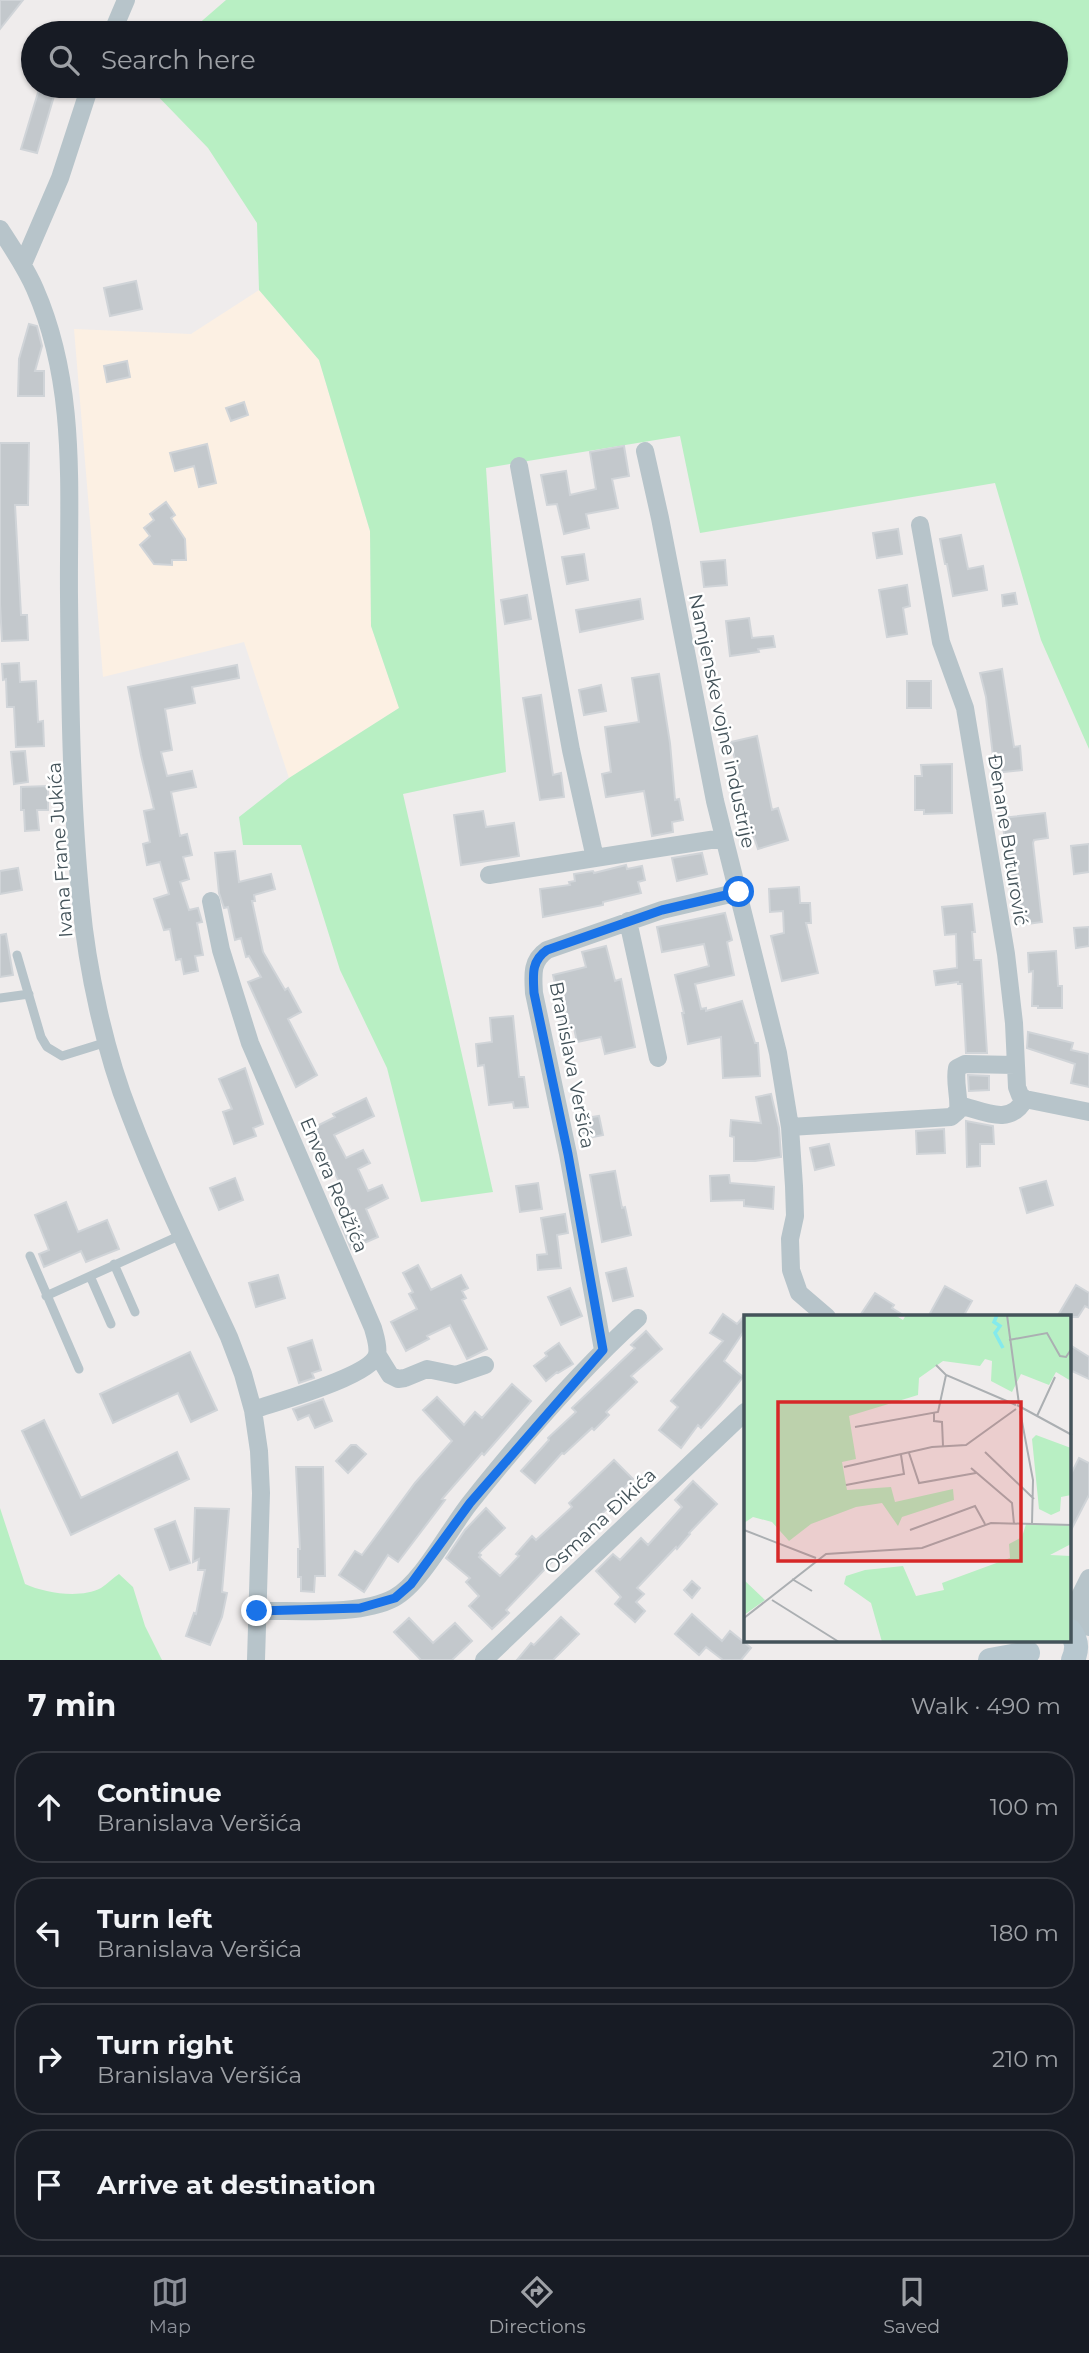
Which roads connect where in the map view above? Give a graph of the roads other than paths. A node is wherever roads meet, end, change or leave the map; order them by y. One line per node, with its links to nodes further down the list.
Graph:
1 (126, 0): 2 (street)
2 (117, 21)
3 (86, 98): 5 (street)
4 (0, 229): 5 (street, Ivana Frane Jukića)
5 (23, 264): 18 (street, Ivana Frane Jukića)
6 (645, 451): 9 (street, Namjenske vojne industrije)
7 (519, 466): 10 (street)
8 (920, 525): 20 (street, Đenane Buturović)
9 (723, 838): 10 (street); 12 (street, Namjenske vojne industrije)
10 (595, 858): 11 (street)
11 (489, 875)
12 (739, 892): 14 (street, Branislava Veršića); 24 (street, Namjenske vojne industrije)
13 (211, 901): 35 (street, Envera Redžića)
14 (628, 921): 19 (street); 34 (street, Branislava Veršića)
15 (17, 955): 16 (lane)
16 (29, 994): 17 (lane); 18 (lane)
17 (0, 998)
18 (107, 1042): 25 (street, Ivana Frane Jukića)
19 (658, 1058)
20 (1015, 1065): 21 (street, Đenane Buturović); 22 (street)
21 (1025, 1099): 22 (street); 23 (street)
22 (959, 1105): 24 (street)
23 (1089, 1112)
24 (790, 1127): 31 (street, Namjenske vojne industrije)
25 (181, 1235): 27 (lane); 38 (street, Ivana Frane Jukića)
26 (30, 1256): 29 (lane)
27 (114, 1264): 28 (lane); 30 (lane)
28 (90, 1276): 29 (lane); 33 (lane)
29 (46, 1296): 37 (lane)
30 (135, 1312)
31 (825, 1315)
32 (638, 1318): 34 (street)
33 (110, 1324)
34 (603, 1350): 42 (street)
35 (377, 1354): 36 (street); 38 (street)
36 (485, 1365)
37 (79, 1369)
38 (253, 1410): 42 (street, Ivana Frane Jukića)
39 (744, 1413): 47 (street, Osmana Đikića)
40 (1089, 1578): 41 (street)
41 (1080, 1597): 43 (street); 44 (street)
42 (257, 1611): 46 (street, Ivana Frane Jukića)
43 (1072, 1612)
44 (1079, 1640)
45 (1029, 1651): 48 (street)
46 (256, 1660)
47 (484, 1660)
48 (997, 1660)

